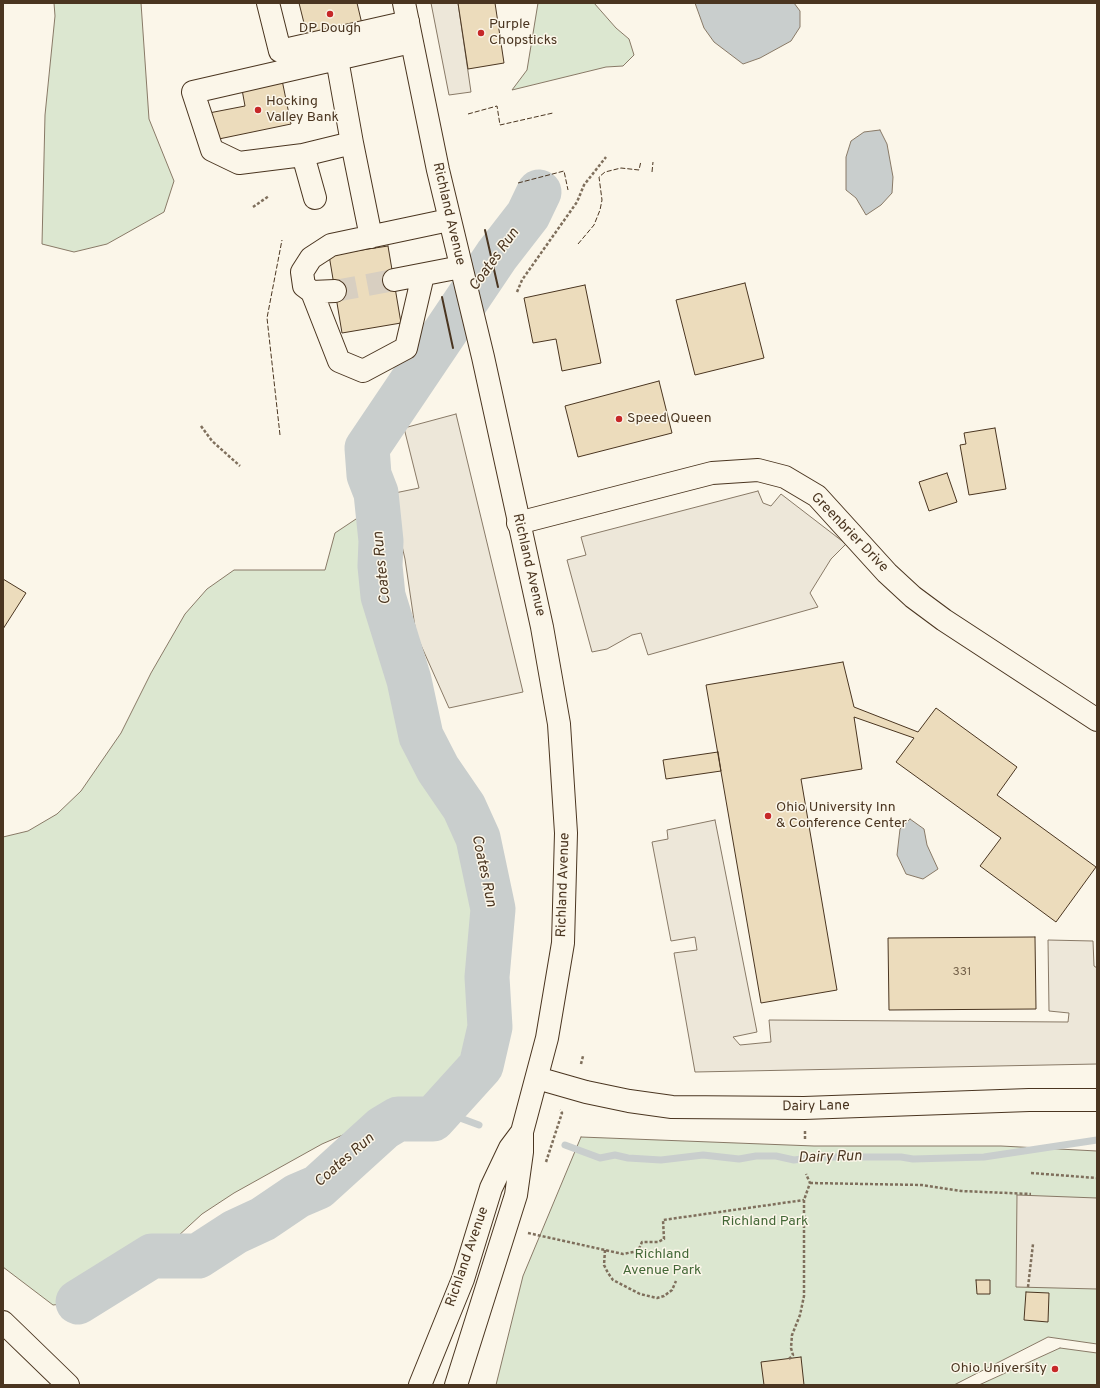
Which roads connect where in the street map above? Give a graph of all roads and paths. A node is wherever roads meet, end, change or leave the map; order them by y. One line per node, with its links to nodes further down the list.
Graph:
1 (268, 3): 2 (main road)
2 (408, 22): 3 (main road); 10 (main road, Richland Avenue)
3 (337, 59): 4 (main road); 5 (main road)
4 (352, 143): 5 (main road); 11 (main road)
5 (303, 155): 8 (main road)
6 (606, 157): 17 (path)
7 (269, 196): 9 (path)
8 (315, 198)
9 (253, 206)
10 (449, 220): 11 (main road); 12 (main road, Richland Avenue)
11 (371, 237): 16 (main road)
12 (461, 267): 13 (main road); 20 (main road, Richland Avenue)
13 (423, 275): 14 (main road); 16 (main road)
14 (394, 280)
15 (335, 291): 16 (main road)
16 (312, 292)
17 (517, 292)
18 (201, 426): 19 (path)
19 (240, 466)
20 (518, 523): 21 (main road, Greenbrier Drive); 24 (main road, Richland Avenue)
21 (1097, 720)
22 (583, 1056): 23 (path)
23 (581, 1064)
24 (538, 1078): 25 (main road, Dairy Lane); 26 (main road, Richland Avenue)
25 (1097, 1100)
26 (522, 1132): 43 (main road, Richland Avenue); 44 (main road, Richland Avenue)
27 (1031, 1173): 29 (path)
28 (806, 1174): 30 (path)
29 (1097, 1178)
30 (810, 1183): 31 (path); 32 (path)
31 (1031, 1194)
32 (804, 1200): 37 (path); 41 (path)
33 (522, 1232): 35 (path)
34 (1033, 1244): 39 (path)
35 (606, 1250): 37 (path); 38 (path)
36 (646, 1250): 37 (path)
37 (638, 1251)
38 (676, 1280)
39 (1028, 1287)
40 (3, 1322): 42 (main road)
41 (789, 1359)
42 (68, 1385)
43 (420, 1385)
44 (456, 1385)

